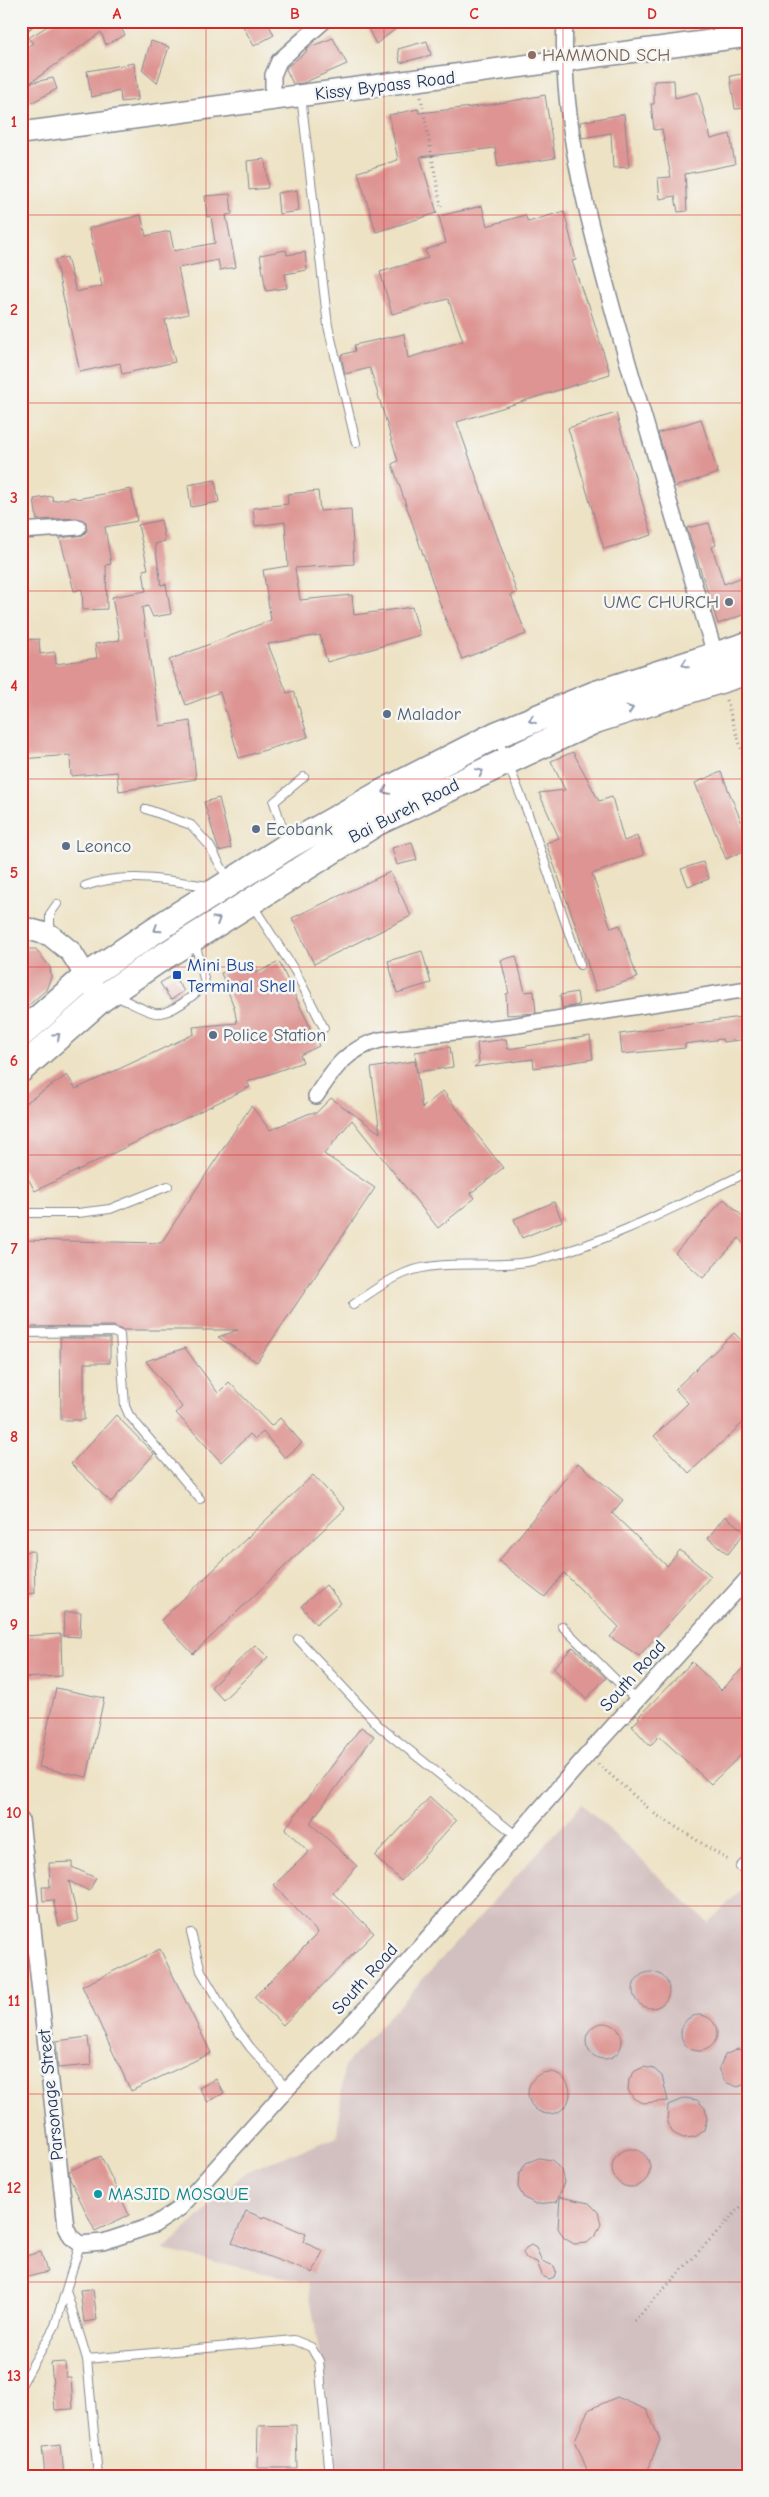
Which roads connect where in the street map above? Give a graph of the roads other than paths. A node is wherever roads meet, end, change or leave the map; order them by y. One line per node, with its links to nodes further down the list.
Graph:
1 (26, 21): 4 (street)
2 (324, 21): 8 (street)
3 (564, 21): 6 (street)
4 (21, 25)
5 (748, 36): 6 (main road, Kissy Bypass Road)
6 (563, 62): 7 (main road, Kissy Bypass Road); 14 (street)
7 (301, 96): 8 (main road, Kissy Bypass Road); 10 (lane)
8 (273, 100): 9 (main road, Kissy Bypass Road)
9 (21, 133)
10 (356, 443)
11 (78, 527): 12 (street)
12 (21, 531)
13 (748, 645): 14 (highway)
14 (715, 654): 16 (highway, one-way to 16)
15 (748, 671): 17 (highway, Bai Bureh Road, one-way to 15)
16 (496, 735): 17 (lane); 20 (highway, one-way to 20)
17 (506, 760): 23 (highway, Bai Bureh Road, one-way to 17); 28 (lane)
18 (304, 777): 20 (lane)
19 (146, 809): 21 (lane)
20 (288, 846): 21 (highway)
21 (226, 885): 22 (lane); 29 (highway, one-way to 29)
22 (85, 886)
23 (249, 900): 27 (highway, Bai Bureh Road, one-way to 23); 32 (lane)
24 (57, 904): 26 (lane)
25 (21, 927): 26 (main road)
26 (50, 936): 29 (main road)
27 (193, 936): 31 (highway, Bai Bureh Road); 31 (lane)
28 (580, 965)
29 (86, 977): 31 (main road); 33 (highway)
30 (748, 989): 35 (street)
31 (105, 996): 34 (highway, Bai Bureh Road, one-way to 31)
32 (324, 1028)
33 (21, 1034)
34 (21, 1069)
35 (316, 1096)
36 (748, 1172): 39 (lane)
37 (168, 1186): 38 (lane)
38 (21, 1213)
39 (353, 1305)
40 (21, 1333): 41 (lane)
41 (200, 1498)
42 (748, 1578): 45 (street, South Road)
43 (562, 1626): 45 (lane)
44 (298, 1639): 47 (lane)
45 (637, 1700): 47 (street, South Road)
46 (21, 1820): 52 (street, Parsonage Street)
47 (517, 1836): 51 (street, South Road)
48 (748, 1859): 49 (lane)
49 (740, 1867)
50 (191, 1934): 51 (lane)
51 (287, 2089): 52 (street, South Road)
52 (80, 2244): 53 (lane)
53 (66, 2290): 54 (lane); 55 (lane)
54 (87, 2359): 56 (lane); 57 (lane)
55 (21, 2385)
56 (98, 2476)
57 (330, 2476)

